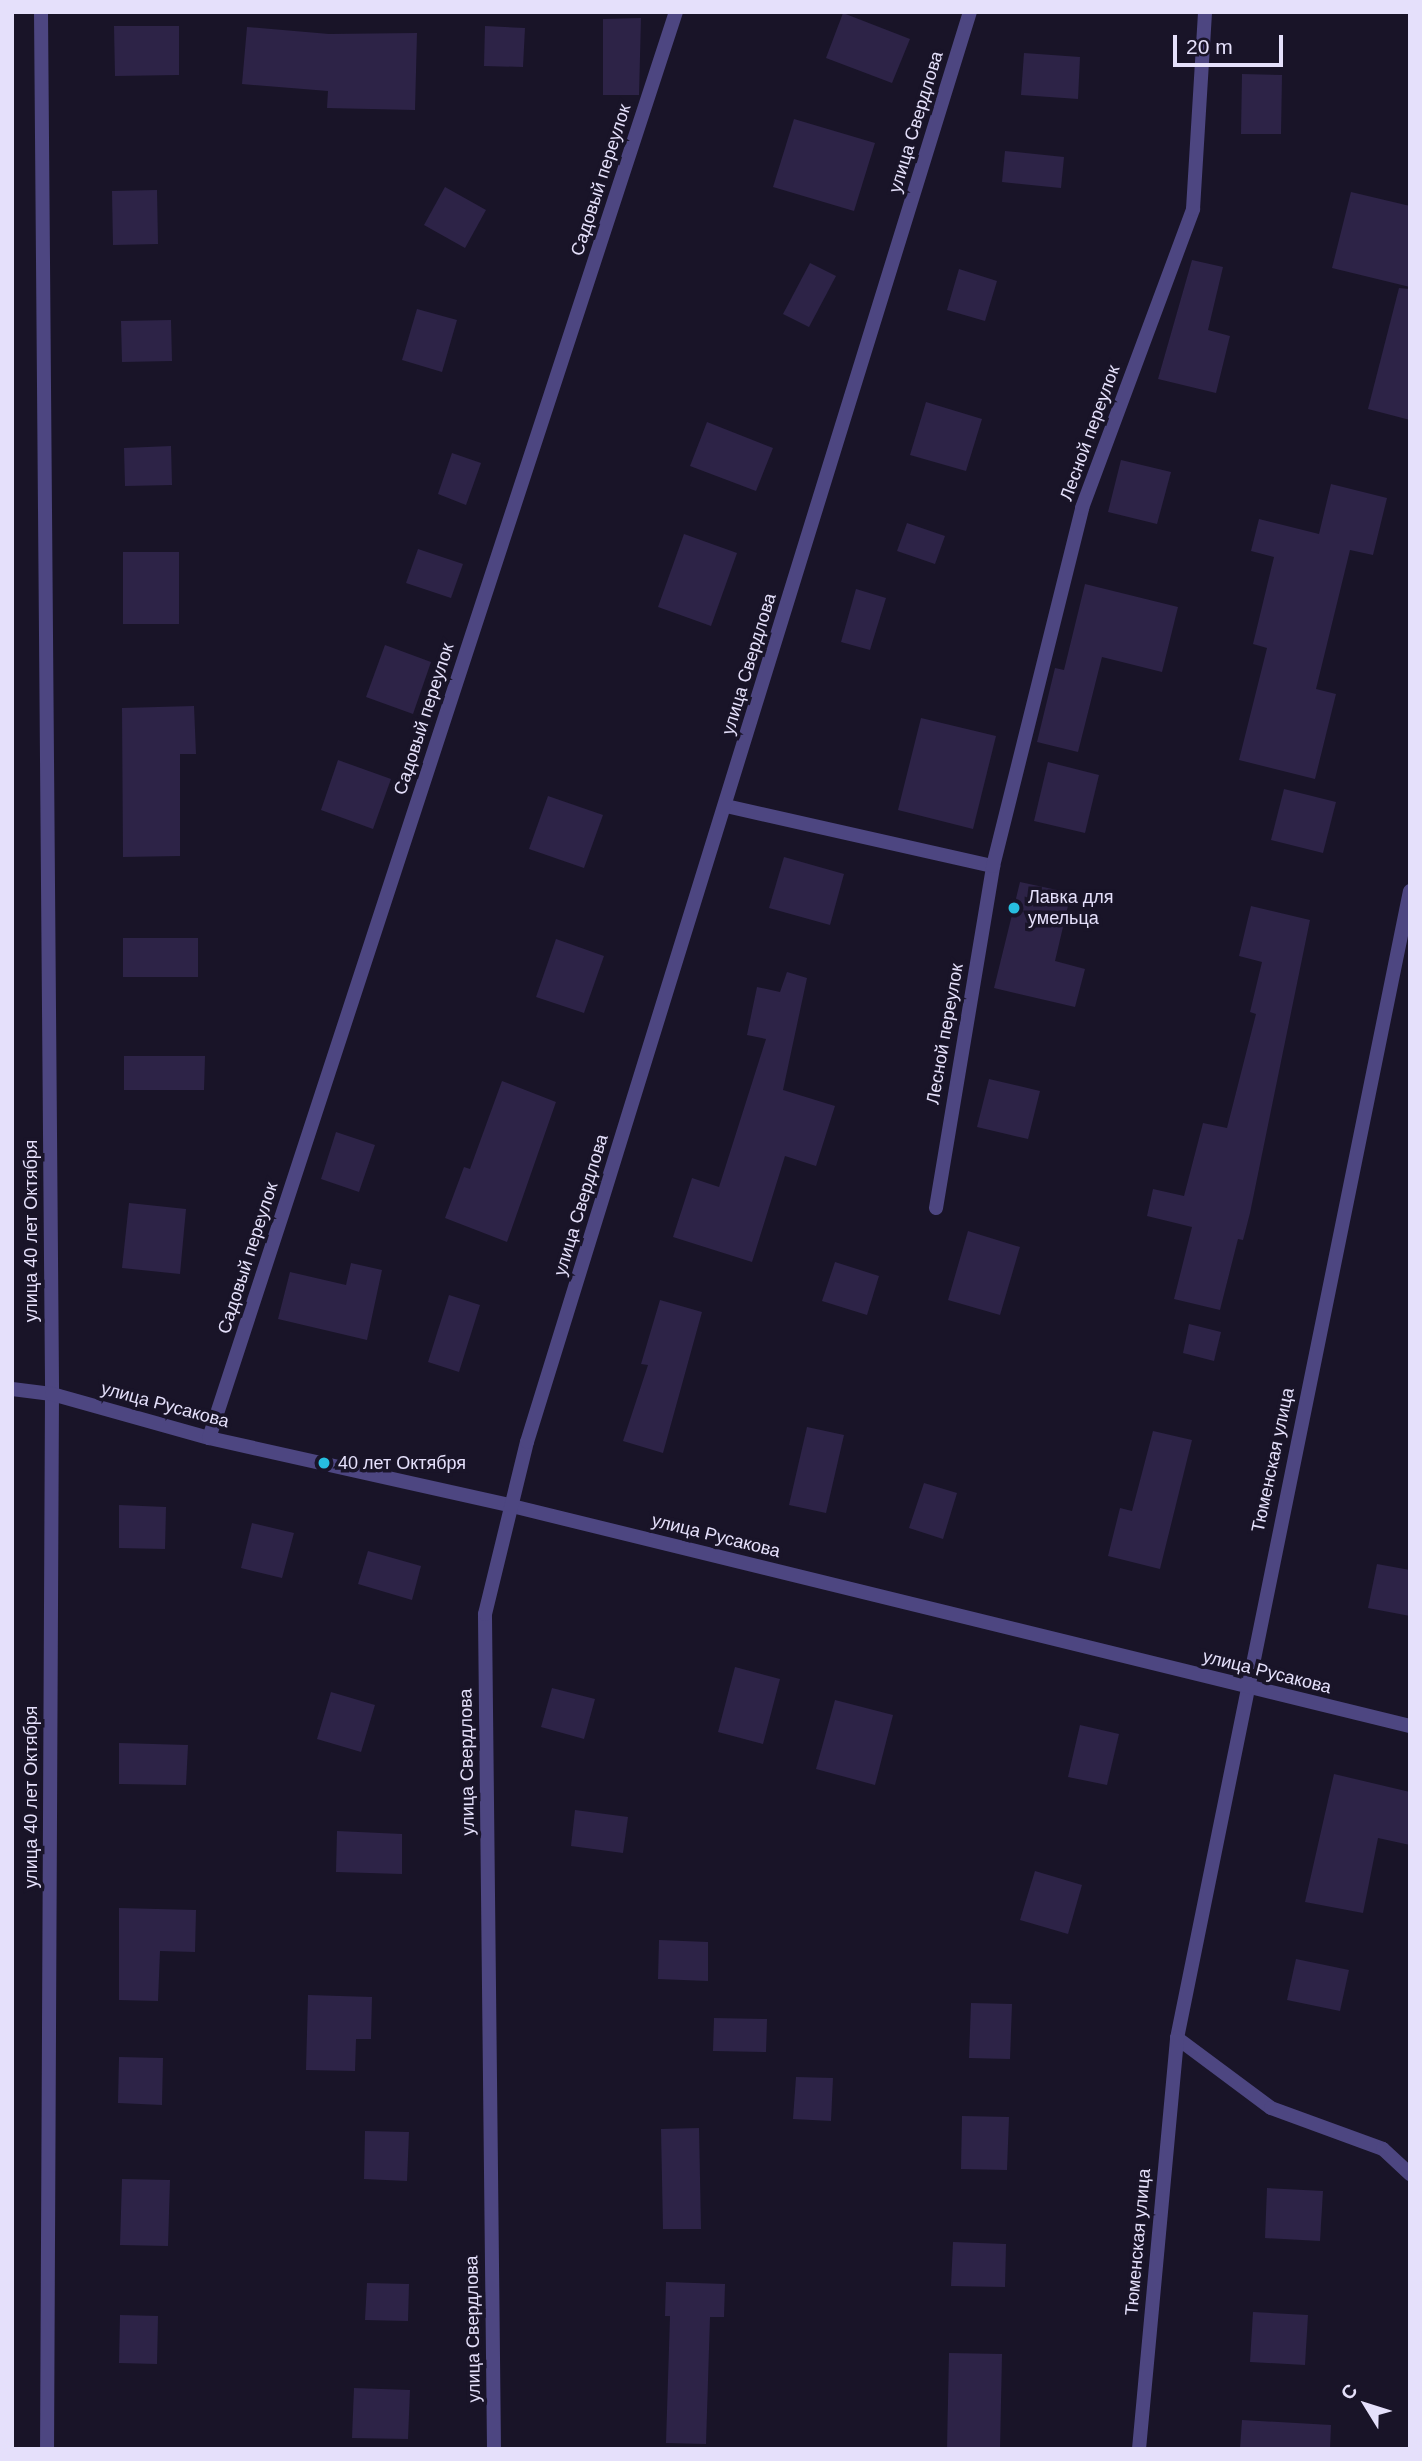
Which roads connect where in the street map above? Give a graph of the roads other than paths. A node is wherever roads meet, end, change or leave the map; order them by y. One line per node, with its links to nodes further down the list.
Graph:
1 (41, 12): 10 (street, улица 40 лет Октября)
2 (676, 12): 11 (street, Садовый переулок)
3 (970, 12): 5 (street, улица Свердлова)
4 (1205, 12): 6 (street, Лесной переулок)
5 (726, 806): 6 (street); 12 (street, улица Свердлова)
6 (993, 866): 8 (street, Лесной переулок)
7 (1410, 891): 13 (street, Тюменская улица)
8 (936, 1208)
9 (12, 1389): 10 (street, улица Русакова)
10 (52, 1394): 11 (street, улица Русакова); 17 (street, улица 40 лет Октября)
11 (209, 1438): 12 (street, улица Русакова)
12 (512, 1506): 13 (street, улица Русакова); 18 (street, улица Свердлова)
13 (1246, 1687): 14 (street, улица Русакова); 15 (street, Тюменская улица)
14 (1410, 1726)
15 (1177, 2038): 16 (street); 19 (street, Тюменская улица)
16 (1410, 2174)
17 (47, 2449)
18 (494, 2449)
19 (1139, 2449)

